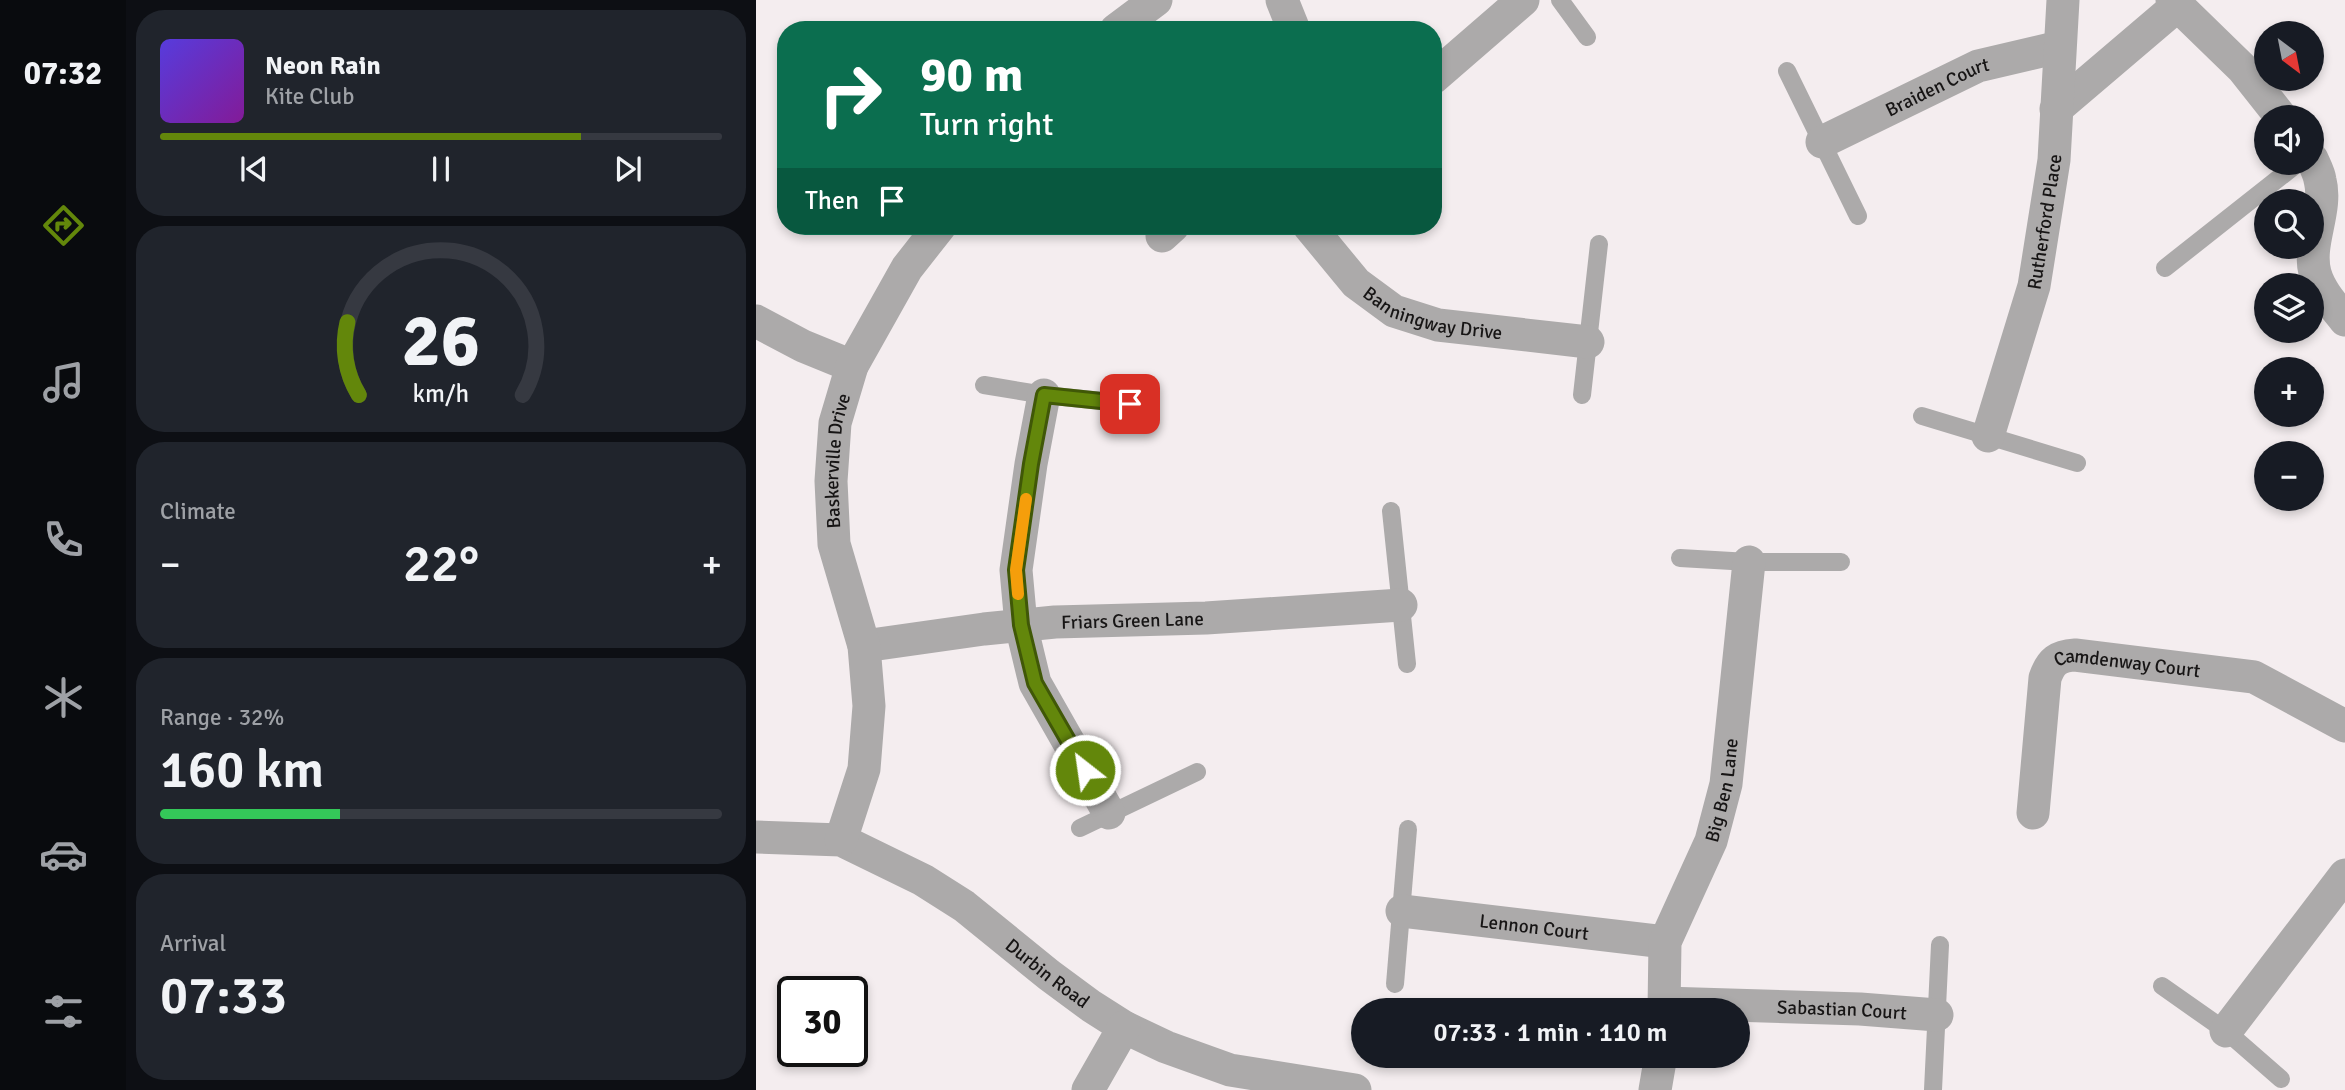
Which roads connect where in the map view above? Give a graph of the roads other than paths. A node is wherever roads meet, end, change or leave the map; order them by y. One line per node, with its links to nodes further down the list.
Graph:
1 (1156, 0): 7 (street)
2 (1282, 0): 8 (street)
3 (1523, 0): 11 (street)
4 (1560, 0): 9 (lane)
5 (2063, 0): 10 (street, Rutherford Place)
6 (2175, 3): 13 (street); 14 (street)
7 (1128, 21)
8 (1290, 21)
9 (1587, 37)
10 (2059, 47): 14 (street, Rutherford Place); 15 (street, Braiden Court)
11 (1442, 70)
12 (1787, 71): 15 (lane)
13 (2272, 105)
14 (2056, 109): 32 (street, Rutherford Place)
15 (1822, 142): 18 (lane)
16 (2283, 175): 22 (lane)
17 (2319, 175): 23 (street)
18 (1858, 216)
19 (933, 235): 26 (street, Baskerville Drive)
20 (1316, 235): 25 (street, Banningway Drive)
21 (1599, 244): 25 (lane)
22 (2165, 268)
23 (2345, 320)
24 (756, 321): 26 (street)
25 (1588, 342): 29 (lane)
26 (852, 366): 40 (street, Baskerville Drive)
27 (984, 385): 28 (lane)
28 (1044, 395): 30 (lane); 39 (street)
29 (1582, 395)
30 (1130, 404)
31 (1922, 416): 32 (lane)
32 (1987, 436): 33 (lane)
33 (2077, 463)
34 (1391, 511): 38 (lane)
35 (1680, 558): 36 (lane)
36 (1749, 562): 37 (lane); 52 (street, Big Ben Lane)
37 (1841, 562)
38 (1401, 605): 39 (street, Friars Green Lane); 41 (lane)
39 (1021, 625): 40 (street, Friars Green Lane); 44 (street)
40 (863, 646): 49 (street, Baskerville Drive)
41 (1408, 664)
42 (2345, 726): 45 (street, Camdenway Court)
43 (1197, 772): 44 (lane)
44 (1109, 813): 46 (lane)
45 (2033, 813)
46 (1080, 828)
47 (1408, 829): 51 (lane)
48 (756, 837): 49 (street, Durbin Road)
49 (841, 840): 59 (street, Durbin Road)
50 (2345, 875): 60 (street)
51 (1402, 911): 52 (street, Lennon Court); 54 (lane)
52 (1665, 942): 56 (street, Big Ben Lane)
53 (1940, 945): 58 (lane)
54 (1395, 984)
55 (2162, 986): 60 (lane)
56 (1664, 998)
57 (1750, 1007): 58 (street, Sabastian Court)
58 (1937, 1015): 66 (lane)
59 (1124, 1027): 63 (street); 64 (street, Durbin Road)
60 (2226, 1031): 62 (lane)
61 (1659, 1068): 65 (street)
62 (2281, 1079)
63 (1088, 1090)
64 (1354, 1090)
65 (1655, 1090)
66 (1933, 1090)

